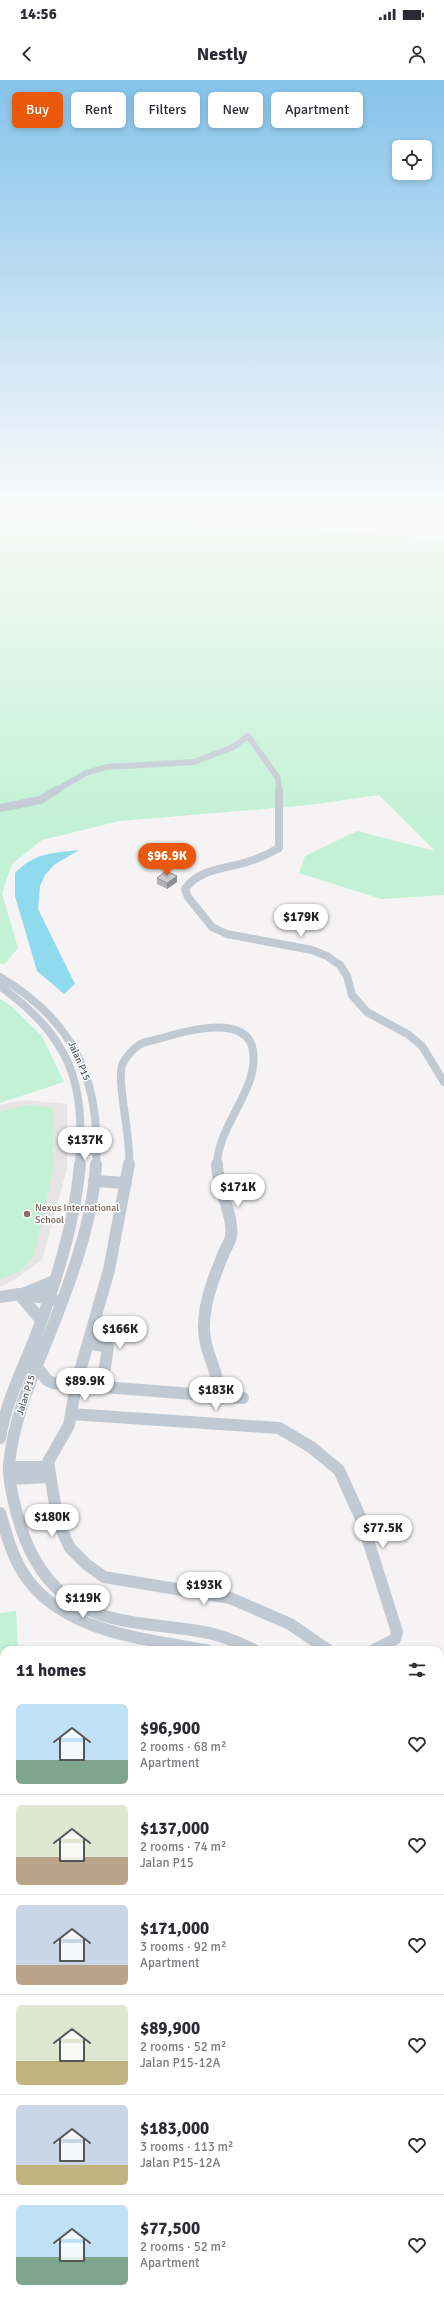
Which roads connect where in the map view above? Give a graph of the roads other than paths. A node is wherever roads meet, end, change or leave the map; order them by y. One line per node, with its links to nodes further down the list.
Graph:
1 (0, 808): 6 (street)
2 (0, 977): 4 (street, Jalan P15)
3 (0, 986): 5 (street, Jalan P15)
4 (87, 1075): 5 (street); 7 (street, Jalan P15)
5 (74, 1076): 9 (street, Jalan P15)
6 (444, 1082)
7 (94, 1182): 8 (street); 13 (street, Jalan P15)
8 (126, 1183): 15 (street); 19 (street)
9 (54, 1281): 10 (street); 12 (street, Jalan P15)
10 (19, 1294): 11 (street); 12 (street); 14 (street)
11 (0, 1297)
12 (48, 1298): 13 (street); 14 (street, Jalan P15)
13 (62, 1301): 16 (street, Jalan P15)
14 (41, 1320): 22 (street, Jalan P15)
15 (88, 1343): 17 (street); 18 (street)
16 (36, 1366): 17 (street); 24 (street, Jalan P15)
17 (76, 1385): 18 (street); 21 (street)
18 (102, 1387): 19 (street)
19 (218, 1397): 20 (street)
20 (243, 1398)
21 (71, 1414): 23 (street); 29 (street)
22 (0, 1438)
23 (49, 1472): 24 (street); 28 (street)
24 (10, 1473): 27 (street, Jalan P15)
25 (0, 1513): 26 (street)
26 (183, 1646)
27 (246, 1646)
28 (322, 1646)
29 (381, 1646)

